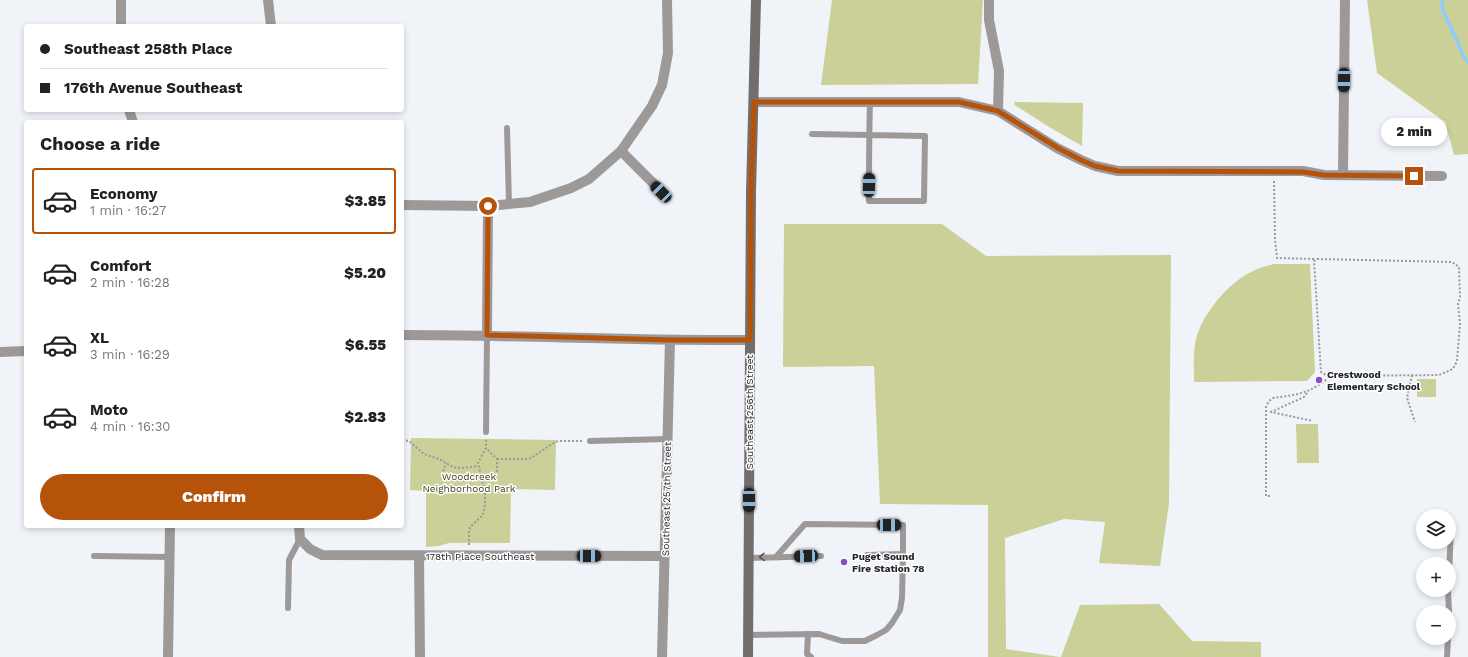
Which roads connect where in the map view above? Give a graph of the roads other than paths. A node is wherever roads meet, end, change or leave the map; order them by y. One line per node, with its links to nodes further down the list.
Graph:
1 (121, 0): 7 (street)
2 (268, 0): 8 (street)
3 (667, 0): 15 (street)
4 (756, 0): 9 (main road, Southeast 256th Street)
5 (989, 0): 11 (street)
6 (1345, 0): 16 (street)
7 (121, 24)
8 (270, 24)
9 (754, 102): 10 (street); 25 (main road, Southeast 256th Street)
10 (870, 102): 11 (street); 14 (lane)
11 (998, 111): 16 (street)
12 (507, 128): 20 (lane)
13 (812, 134): 14 (lane)
14 (870, 135): 14 (lane)
15 (620, 151): 18 (street); 20 (street)
16 (1342, 175): 17 (street)
17 (1442, 176)
18 (661, 192)
19 (404, 205): 21 (street)
20 (509, 205): 21 (street)
21 (488, 206): 23 (street)
22 (404, 335): 23 (street)
23 (487, 335): 24 (street); 28 (lane)
24 (670, 340): 25 (street); 29 (street, Southeast 257th Street)
25 (750, 340): 42 (main road, Southeast 256th Street)
26 (24, 351): 27 (street)
27 (0, 352)
28 (486, 432)
29 (667, 440): 30 (lane); 38 (street, Southeast 257th Street)
30 (590, 441)
31 (170, 528): 40 (street)
32 (299, 528): 33 (street)
33 (300, 539): 37 (street, 178th Place Southeast); 43 (lane)
34 (903, 554): 35 (lane); 41 (lane); 44 (lane)
35 (867, 555)
36 (94, 556): 40 (lane)
37 (419, 556): 38 (street, 178th Place Southeast); 48 (street)
38 (664, 556): 49 (street, Southeast 257th Street)
39 (821, 556): 41 (lane)
40 (170, 557): 47 (street)
41 (776, 557): 42 (lane, one-way to 42)
42 (748, 558): 45 (main road, Southeast 256th Street)
43 (288, 608)
44 (808, 634): 45 (lane); 51 (lane)
45 (748, 635): 50 (main road, Southeast 256th Street)
46 (1448, 645): 52 (lane)
47 (168, 657)
48 (420, 657)
49 (662, 657)
50 (748, 657)
51 (810, 657)
52 (1447, 657)

